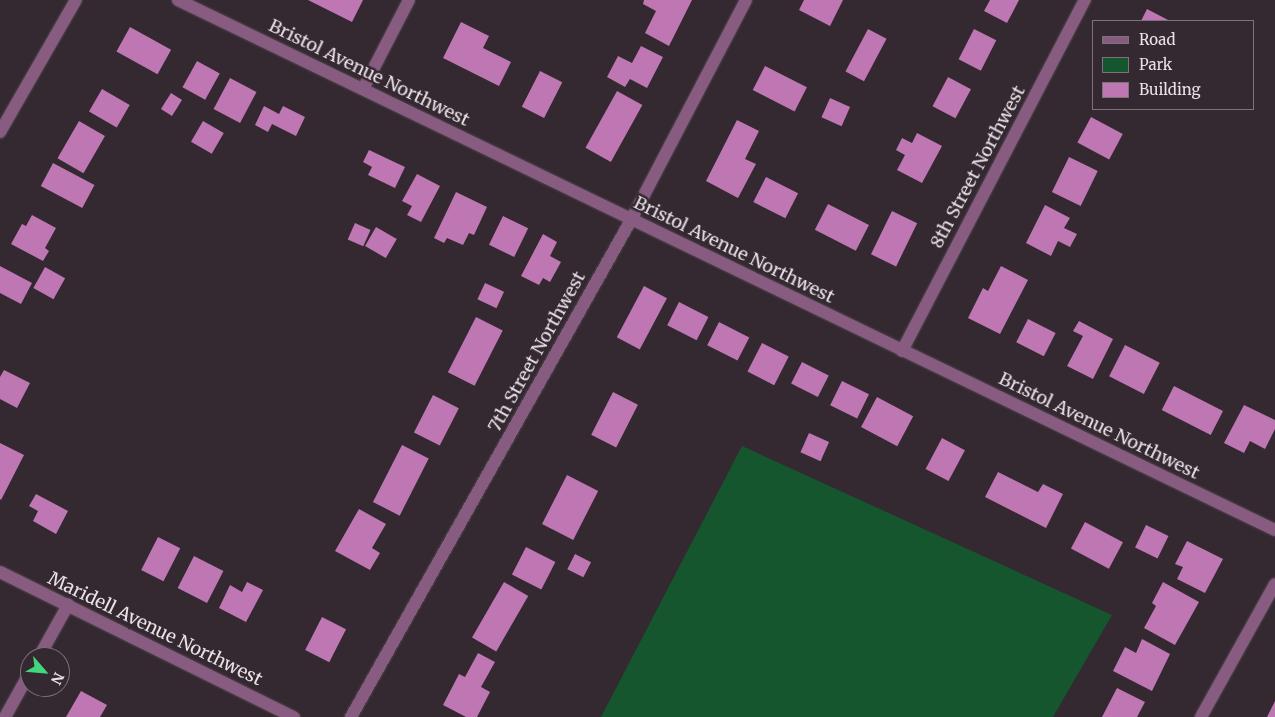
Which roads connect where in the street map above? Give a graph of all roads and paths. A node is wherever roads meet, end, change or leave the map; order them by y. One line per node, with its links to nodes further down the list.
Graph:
1 (76, 0): 7 (street)
2 (178, 0): 6 (street, Bristol Avenue Northwest)
3 (410, 0): 6 (street)
4 (746, 0): 8 (street, 7th Street Northwest)
5 (1085, 0): 9 (street, 8th Street Northwest)
6 (363, 89): 8 (street, Bristol Avenue Northwest)
7 (0, 132)
8 (631, 220): 9 (street, Bristol Avenue Northwest); 18 (street, 7th Street Northwest)
9 (902, 351): 10 (street, Bristol Avenue Northwest)
10 (1275, 530)
11 (0, 572): 13 (street, Maridell Avenue Northwest)
12 (1275, 584): 19 (street)
13 (68, 605): 14 (street); 17 (street, Maridell Avenue Northwest)
14 (45, 647)
15 (20, 690): 16 (street)
16 (5, 717)
17 (294, 717)
18 (351, 717)
19 (1201, 717)

